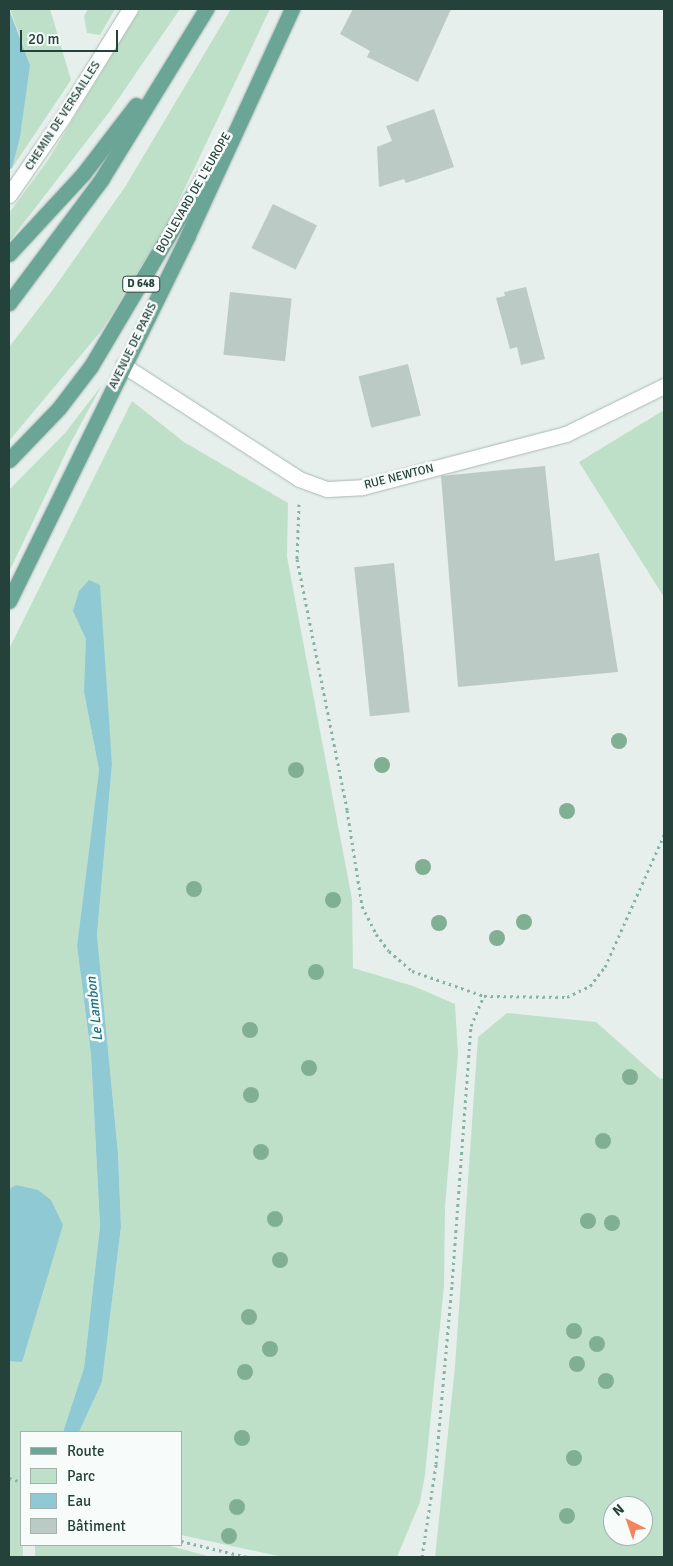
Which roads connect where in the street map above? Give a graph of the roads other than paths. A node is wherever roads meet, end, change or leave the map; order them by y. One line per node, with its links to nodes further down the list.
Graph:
1 (130, 9): 6 (street, CHEMIN DE VERSAILLES)
2 (206, 9): 4 (main road)
3 (292, 9): 5 (main road, AVENUE DE PARIS / D 648)
4 (179, 51): 7 (main road); 8 (main road)
5 (252, 92): 9 (main road, AVENUE DE PARIS / D 648); 11 (main road, BOULEVARD DE L'EUROPE / D 648)
6 (9, 195)
7 (9, 254)
8 (9, 303)
9 (123, 366): 10 (street, RUE NEWTON); 12 (main road, AVENUE DE PARIS / D 648)
10 (664, 386)
11 (9, 460)
12 (9, 601)

